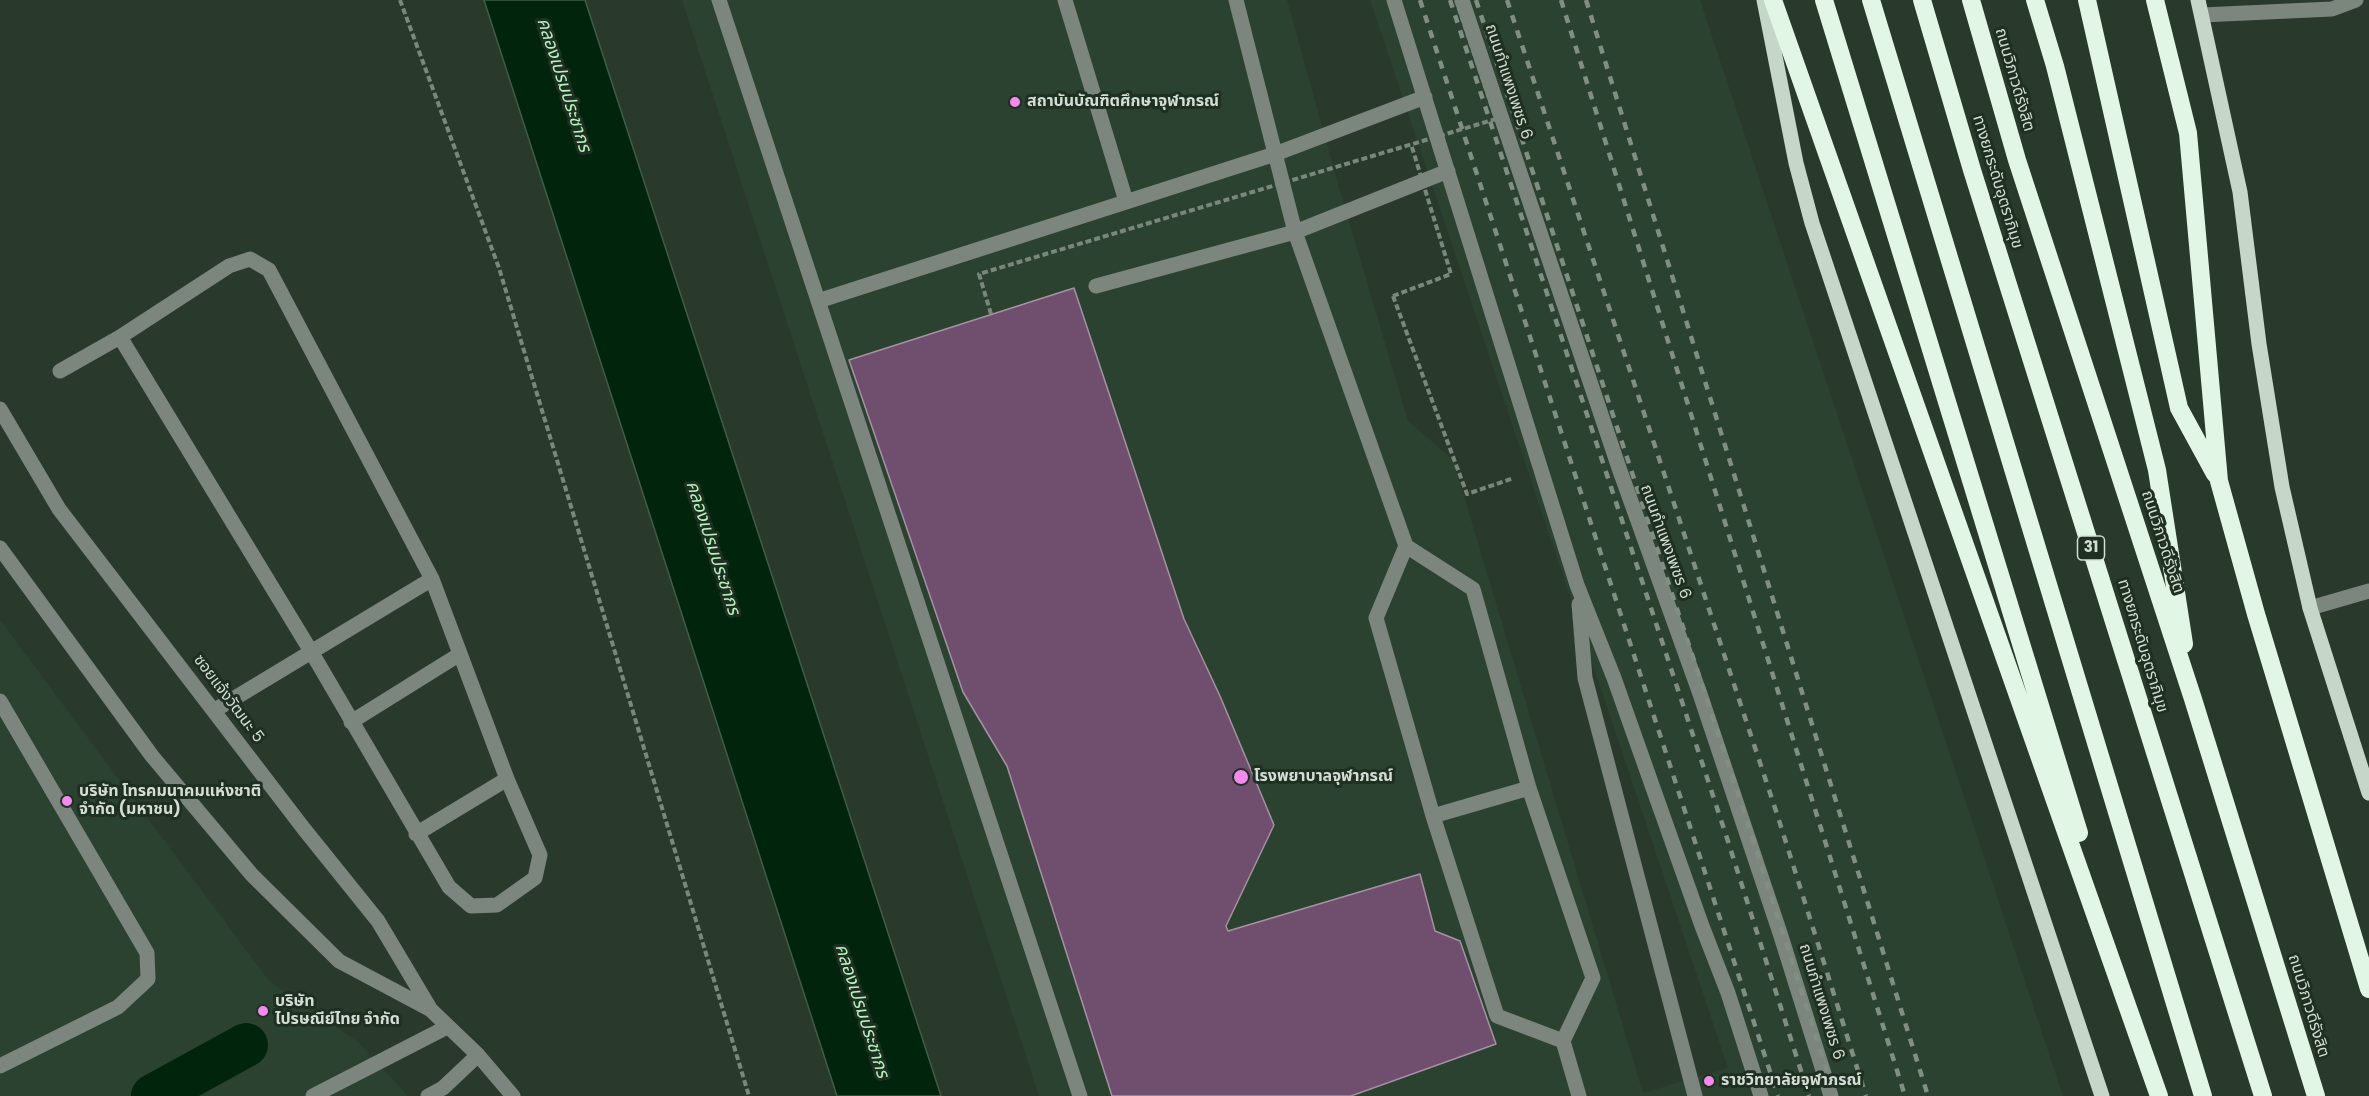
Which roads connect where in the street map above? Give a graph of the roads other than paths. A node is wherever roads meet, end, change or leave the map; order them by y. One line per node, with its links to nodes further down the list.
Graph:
1 (719, 0): 25 (street)
2 (1065, 0): 22 (street)
3 (1236, 0): 20 (street)
4 (1394, 0): 19 (street)
5 (1462, 0): 60 (street, ถนนกำแพงเพชร 6)
6 (1764, 0): 61 (main road)
7 (1773, 0): 62 (highway)
8 (1813, 0): 18 (highway)
9 (1824, 0): 18 (highway)
10 (1871, 0): 63 (highway)
11 (1922, 0): 64 (highway, ทางยกระดับอุตราภิมุข / 31)
12 (1971, 0): 38 (highway, ถนนวิภาวดีรังสิต)
13 (2036, 0): 38 (highway)
14 (2087, 0): 29 (highway)
15 (2155, 0): 29 (highway)
16 (2356, 0): 17 (street)
17 (2200, 8): 35 (main road)
18 (1849, 83): 62 (highway)
19 (1425, 97): 20 (street); 21 (street)
20 (1275, 154): 22 (street); 23 (street)
21 (1448, 171): 23 (street); 33 (street)
22 (1126, 201): 25 (street)
23 (1295, 232): 24 (street); 30 (street)
24 (1096, 286)
25 (818, 301): 56 (street)
26 (120, 337): 27 (street); 32 (street); 36 (street)
27 (60, 371)
28 (0, 409): 40 (street, ซอยแจ้งวัฒนะ 5)
29 (2219, 481): 47 (highway)
30 (1406, 546): 43 (street); 45 (street)
31 (0, 548): 48 (street, ซอยแจ้งวัฒนะ 5)
32 (432, 579): 36 (street); 37 (street)
33 (1577, 585): 58 (street); 59 (street)
34 (2369, 591): 35 (street)
35 (2310, 608): 44 (main road)
36 (312, 653): 40 (street); 41 (street)
37 (460, 654): 41 (street); 42 (street)
38 (2193, 699): 65 (highway, ถนนวิภาวดีรังสิต)
39 (0, 701): 52 (street)
40 (214, 710): 48 (street, ซอยแจ้งวัฒนะ 5)
41 (351, 722): 46 (street)
42 (507, 779): 46 (street); 46 (street)
43 (1529, 788): 45 (street); 50 (street)
44 (2369, 793)
45 (1433, 816): 50 (street)
46 (417, 834)
47 (2369, 989)
48 (431, 1010): 49 (street, ซอยแจ้งวัฒนะ 5)
49 (447, 1027): 51 (street, ซอยแจ้งวัฒนะ 5); 53 (street)
50 (1563, 1041): 57 (street)
51 (478, 1055): 54 (street); 55 (street, ซอยแจ้งวัฒนะ 5)
52 (0, 1066)
53 (313, 1096)
54 (428, 1096)
55 (513, 1096)
56 (1080, 1096)
57 (1579, 1096)
58 (1695, 1096)
59 (1761, 1096)
60 (1831, 1096)
61 (2102, 1096)
62 (2159, 1096)
63 (2203, 1096)
64 (2263, 1096)
65 (2316, 1096)

